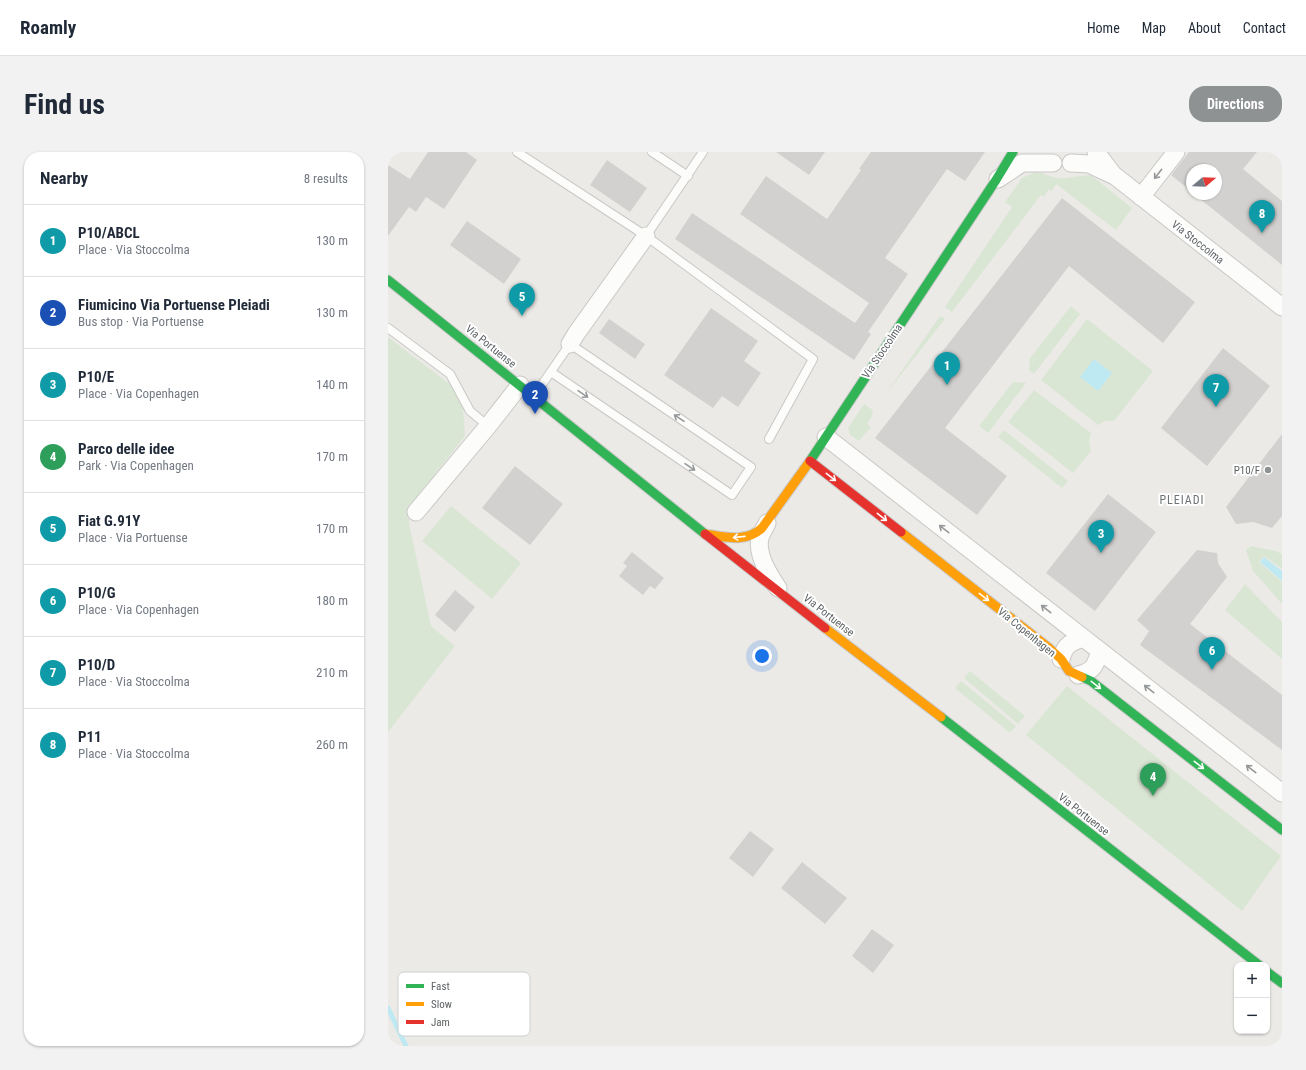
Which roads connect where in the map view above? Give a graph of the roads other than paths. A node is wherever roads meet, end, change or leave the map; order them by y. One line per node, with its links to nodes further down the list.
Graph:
1 (517, 152): 15 (lane)
2 (652, 152): 11 (lane)
3 (703, 152): 11 (lane)
4 (1013, 152): 13 (street, Via Stoccolma)
5 (1039, 152): 9 (street)
6 (1085, 152): 10 (street)
7 (1096, 152): 12 (street, Via Stoccolma)
8 (1176, 152): 14 (street, one-way to 14)
9 (1053, 163): 10 (street, Via Stoccolma); 13 (street, Via Stoccolma)
10 (1071, 164): 12 (street, Via Stoccolma)
11 (688, 176): 15 (lane)
12 (1115, 176): 14 (street, Via Stoccolma)
13 (996, 180): 24 (street, Via Stoccolma)
14 (1141, 197): 17 (street, Via Stoccolma)
15 (646, 236): 19 (street); 25 (lane)
16 (388, 280): 21 (street, Via Portuense)
17 (1280, 302)
18 (388, 328): 23 (lane)
19 (570, 344): 20 (lane); 20 (lane, one-way to 19)
20 (551, 372): 22 (lane)
21 (520, 385): 22 (street, Via Portuense); 23 (street)
22 (534, 397): 29 (street, Via Portuense)
23 (488, 426): 27 (street)
24 (826, 437): 26 (street, Via Stoccolma); 31 (street, one-way to 24)
25 (770, 439)
26 (810, 461): 28 (street, Via Stoccolma); 33 (street, Via Copenhagen, one-way to 33)
27 (416, 512)
28 (767, 522): 29 (street, Via Stoccolma, one-way to 29); 30 (street, Via Stoccolma)
29 (705, 534): 30 (street, Via Portuense)
30 (784, 596): 37 (street, Via Portuense)
31 (1083, 638): 32 (street); 33 (street)
32 (1100, 651): 34 (street); 35 (street, one-way to 32)
33 (1061, 659): 34 (street, Via Copenhagen)
34 (1078, 675): 36 (street, Via Copenhagen, one-way to 36)
35 (1282, 793)
36 (1282, 830)
37 (1254, 962)
38 (1270, 974): 39 (street)
39 (1282, 983)

